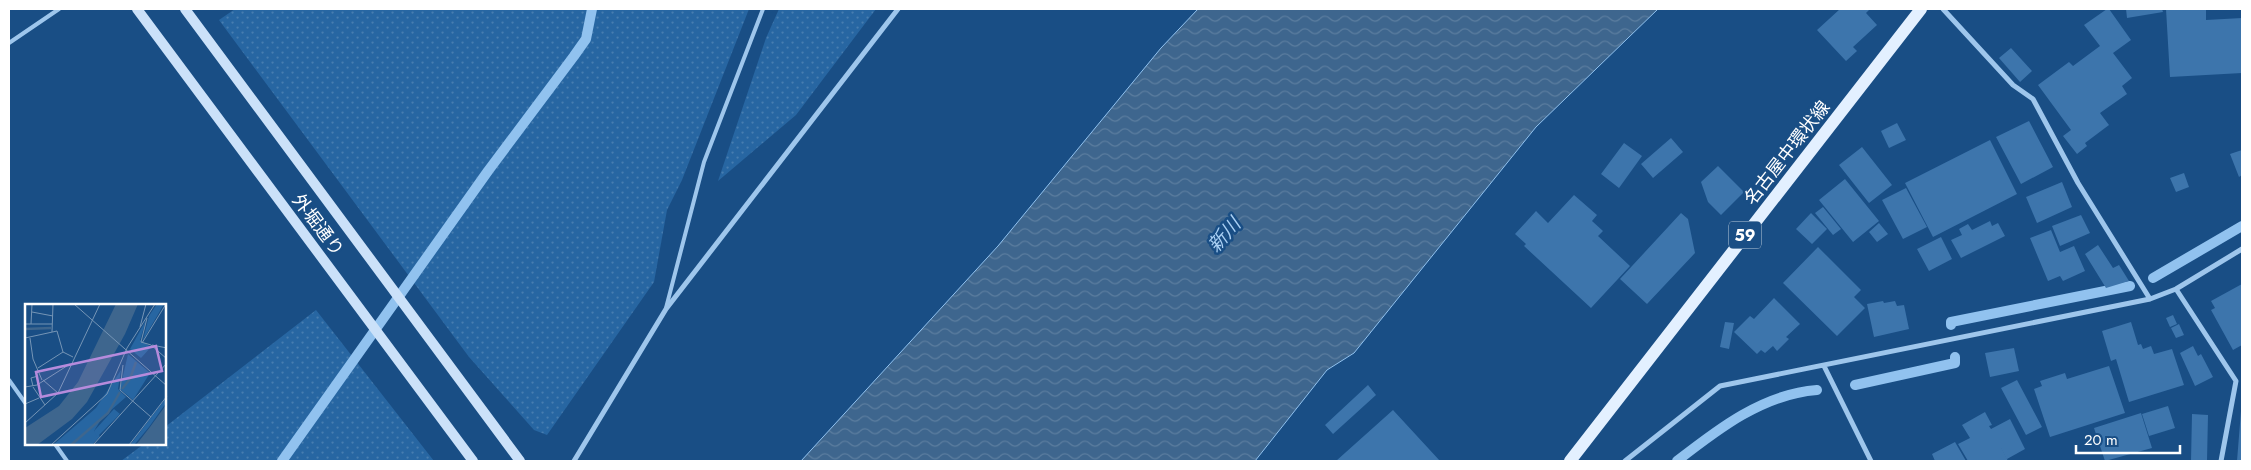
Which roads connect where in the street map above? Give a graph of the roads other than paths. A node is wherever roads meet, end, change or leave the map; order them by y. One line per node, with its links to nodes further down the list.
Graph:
1 (59, 9): 8 (lane)
2 (137, 9): 19 (main road, 外堀通り)
3 (185, 9): 20 (main road, 外堀通り)
4 (763, 9): 12 (lane)
5 (898, 9): 12 (street)
6 (1920, 9): 22 (main road, 名古屋中環状線 / 59)
7 (1943, 9): 11 (street)
8 (9, 43)
9 (2242, 249): 10 (street)
10 (2176, 289): 11 (street); 15 (street)
11 (2150, 299): 13 (street)
12 (666, 309): 21 (street)
13 (1824, 366): 23 (street); 24 (street)
14 (9, 380): 16 (lane)
15 (2239, 381): 25 (street)
16 (25, 403)
17 (56, 445): 18 (lane)
18 (67, 461)
19 (473, 461)
20 (520, 461)
21 (574, 461)
22 (1570, 461)
23 (1625, 461)
24 (1871, 461)
25 (2222, 461)

